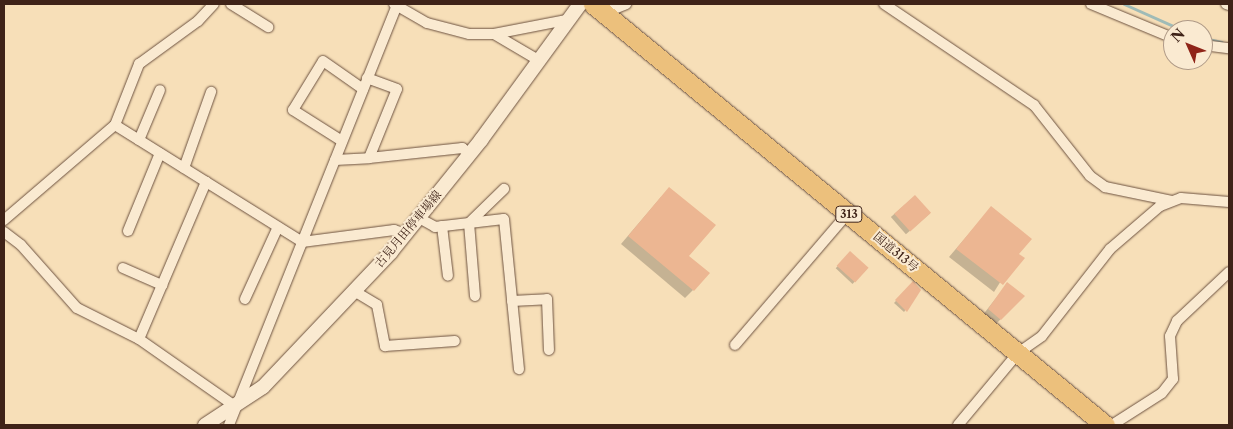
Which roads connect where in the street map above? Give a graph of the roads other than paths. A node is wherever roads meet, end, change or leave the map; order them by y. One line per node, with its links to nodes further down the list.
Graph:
1 (214, 4): 20 (street)
2 (231, 4): 10 (street)
3 (580, 4): 9 (main road, 古見月田停車場線)
4 (626, 4): 8 (street)
5 (884, 4): 30 (street)
6 (1091, 4): 12 (street)
7 (395, 5): 11 (street); 16 (street)
8 (598, 8): 32 (highway, 国道313号 / 313)
9 (571, 19): 11 (street); 15 (main road, 古見月田停車場線)
10 (268, 27)
11 (494, 34): 15 (street)
12 (1163, 34)
13 (1213, 46): 14 (street)
14 (1229, 48)
15 (540, 61): 24 (main road, 古見月田停車場線)
16 (367, 78): 17 (street); 25 (street)
17 (363, 89): 22 (street); 22 (street)
18 (160, 90): 21 (street)
19 (211, 92): 27 (street)
20 (115, 125): 21 (street); 34 (street)
21 (139, 140): 23 (street)
22 (342, 141): 26 (street)
23 (160, 153): 27 (street); 39 (street)
24 (470, 154): 25 (street); 33 (main road, 古見月田停車場線)
25 (369, 158): 26 (street)
26 (335, 160): 41 (street)
27 (184, 168): 28 (street)
28 (206, 182): 37 (street); 45 (street)
29 (504, 189): 35 (street)
30 (1172, 201): 31 (street); 54 (street)
31 (1229, 202)
32 (848, 213): 52 (street); 54 (highway, 国道313号 / 313)
33 (419, 218): 36 (street); 40 (main road, 古見月田停車場線)
34 (4, 220)
35 (469, 223): 36 (street); 47 (street); 49 (street)
36 (442, 226): 44 (street)
37 (278, 227): 41 (street); 48 (street)
38 (4, 232): 50 (street)
39 (128, 232)
40 (406, 234): 41 (street); 46 (main road, 古見月田停車場線)
41 (302, 242): 56 (street)
42 (123, 268): 45 (street)
43 (1229, 272): 61 (street)
44 (448, 276)
45 (162, 285): 50 (street)
46 (354, 291): 51 (street); 56 (main road, 古見月田停車場線)
47 (475, 296)
48 (245, 299)
49 (512, 301): 53 (street); 55 (street)
50 (138, 339): 56 (street)
51 (455, 340)
52 (735, 345)
53 (549, 350)
54 (1018, 353): 59 (street); 60 (highway, 国道313号 / 313)
55 (519, 369)
56 (236, 407): 57 (main road, 古見月田停車場線); 58 (street)
57 (206, 425)
58 (229, 425)
59 (958, 425)
60 (1105, 425)
61 (1112, 425)

